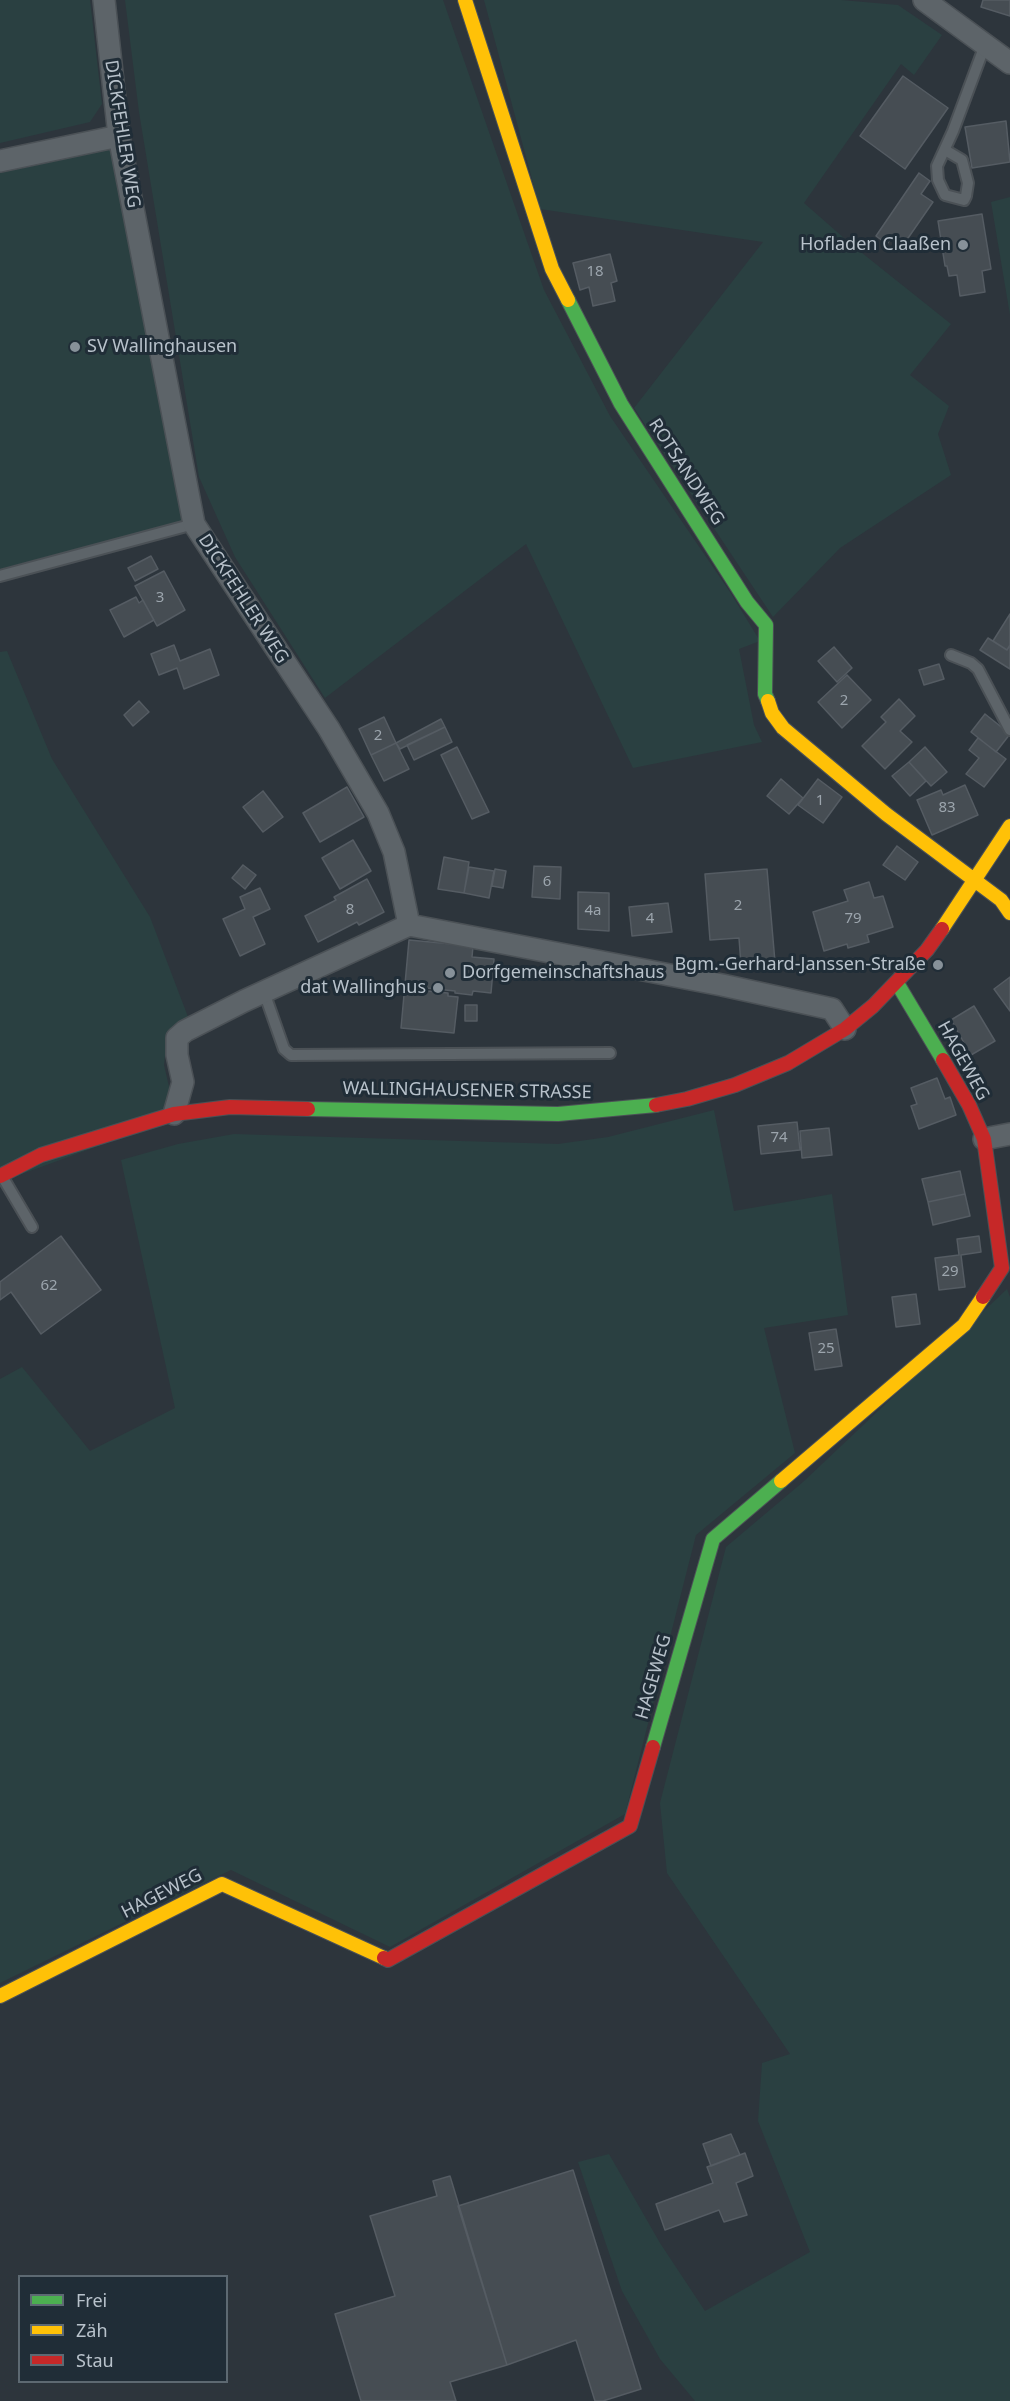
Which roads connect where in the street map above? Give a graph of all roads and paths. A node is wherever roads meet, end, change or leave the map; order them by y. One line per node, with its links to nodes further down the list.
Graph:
1 (104, 0): 6 (street, DICKFEHLER WEG)
2 (465, 0): 14 (street, ROTSANDWEG)
3 (924, 0): 4 (street)
4 (985, 45): 5 (street); 7 (lane)
5 (1010, 63)
6 (119, 136): 8 (street); 9 (street, DICKFEHLER WEG)
7 (945, 150)
8 (0, 161)
9 (194, 524): 10 (lane); 16 (street, DICKFEHLER WEG)
10 (0, 576)
11 (951, 655): 12 (lane)
12 (1010, 730)
13 (1010, 826): 14 (street, WALLINGHAUSENER STRASSE)
14 (976, 880): 15 (street, ROTSANDWEG); 17 (street, WALLINGHAUSENER STRASSE)
15 (1010, 913)
16 (409, 925): 18 (street); 19 (street)
17 (897, 983): 19 (street, WALLINGHAUSENER STRASSE); 23 (street, HAGEWEG)
18 (264, 992): 20 (lane); 21 (street)
19 (845, 1029): 21 (street, WALLINGHAUSENER STRASSE)
20 (610, 1053)
21 (174, 1114): 24 (street, WALLINGHAUSENER STRASSE)
22 (1010, 1134): 23 (street)
23 (984, 1139): 26 (street, HAGEWEG)
24 (1, 1176): 25 (lane)
25 (32, 1227)
26 (1006, 1269): 27 (street, HAGEWEG)
27 (0, 1996)

